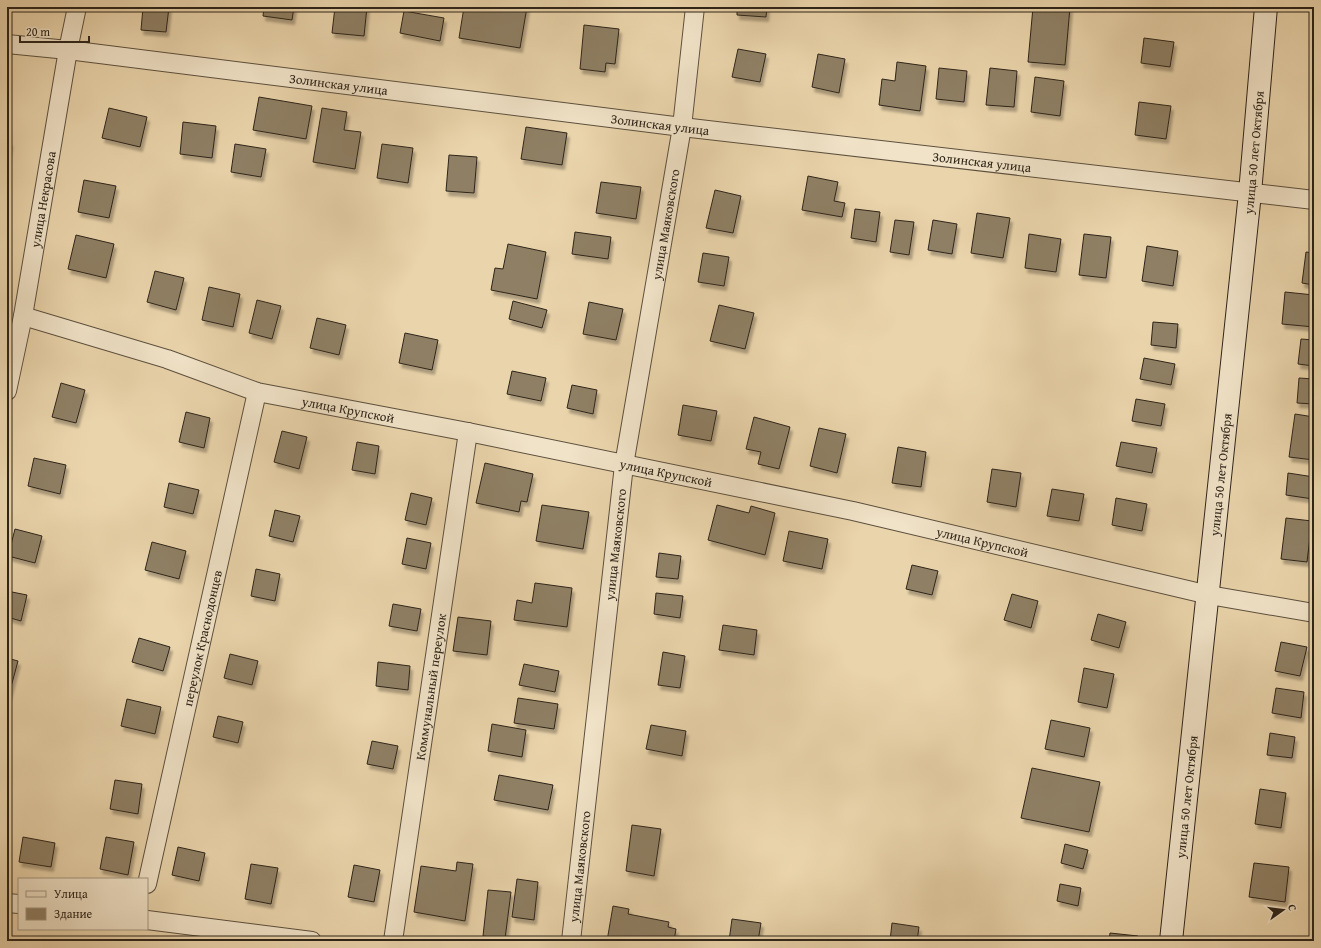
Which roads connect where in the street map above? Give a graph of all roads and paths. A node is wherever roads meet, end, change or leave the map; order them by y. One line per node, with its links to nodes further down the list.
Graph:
1 (77, 7): 5 (street, улица Некрасова)
2 (695, 7): 6 (street, улица Маяковского)
3 (1266, 7): 7 (main road, улица 50 лет Октября)
4 (7, 44): 5 (street, Золинская улица)
5 (68, 50): 6 (street, Золинская улица); 9 (street, улица Некрасова)
6 (682, 127): 7 (street, Золинская улица); 13 (street, улица Маяковского)
7 (1250, 193): 8 (street, Золинская улица); 14 (main road, улица 50 лет Октября)
8 (1314, 200)
9 (23, 316): 10 (street, улица Некрасова); 11 (street, улица Крупской)
10 (7, 391)
11 (257, 392): 12 (street, улица Крупской); 16 (street, переулок Краснодонцев)
12 (468, 432): 13 (street, улица Крупской); 21 (street, Коммунальный переулок)
13 (624, 465): 14 (street, улица Крупской); 22 (street, улица Маяковского)
14 (1209, 595): 15 (street, улица Крупской); 23 (main road, улица 50 лет Октября)
15 (1314, 613)
16 (148, 880)
17 (7, 903): 18 (street)
18 (18, 904)
19 (148, 920): 20 (street)
20 (312, 941)
21 (393, 941)
22 (571, 941)
23 (1171, 941)

